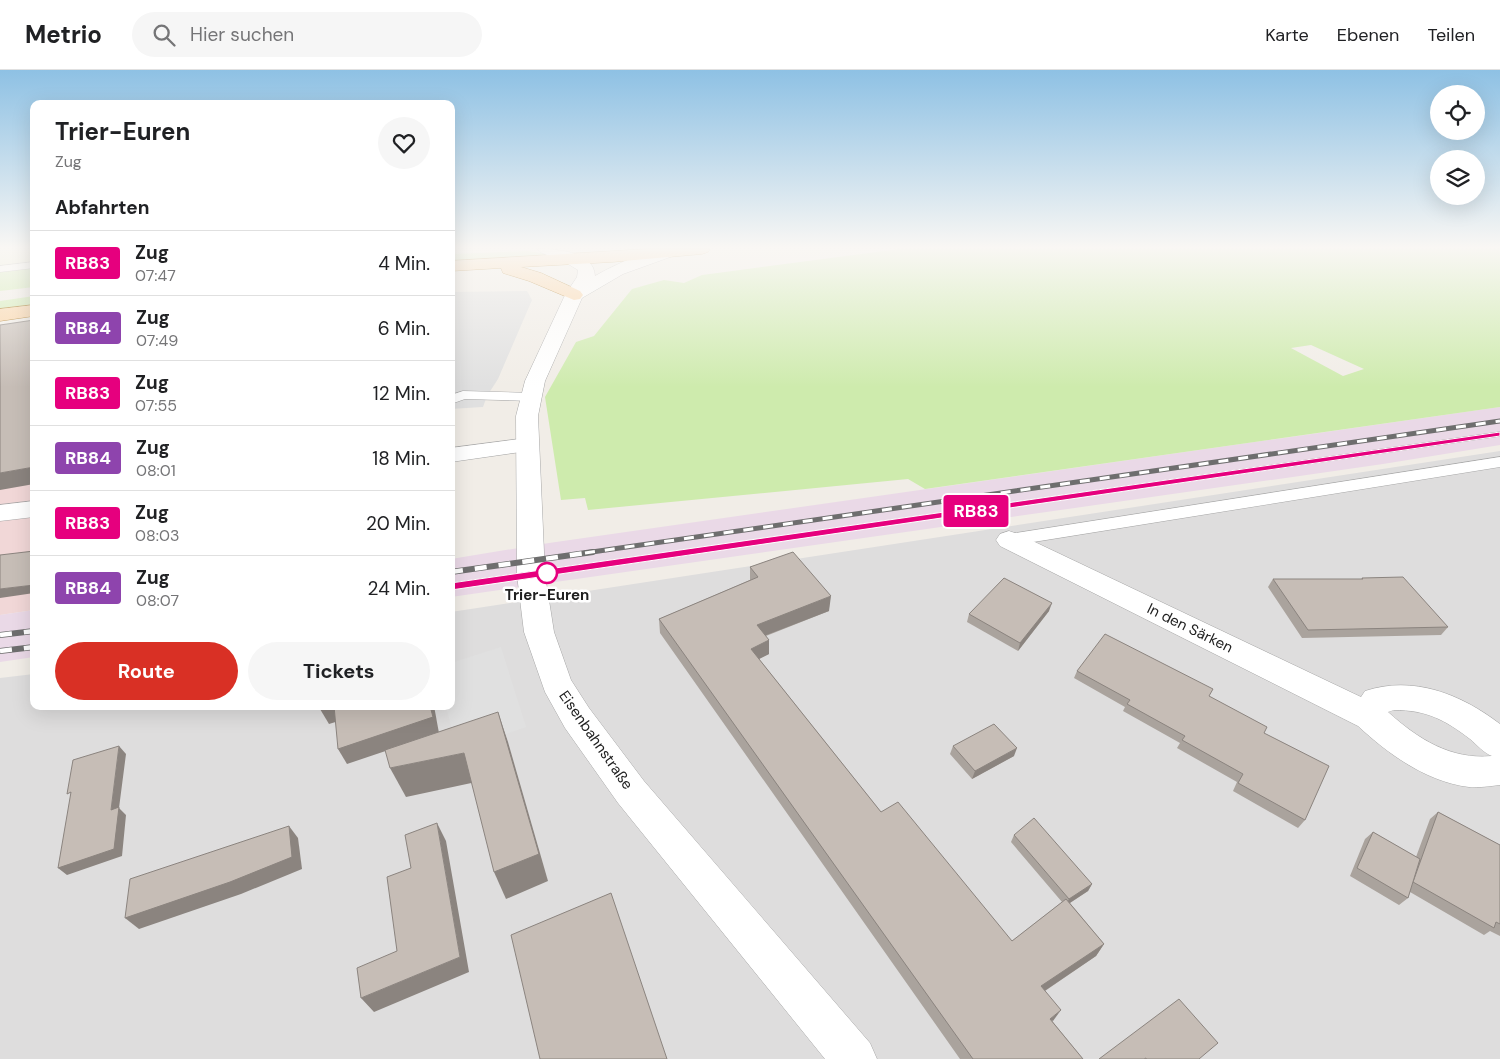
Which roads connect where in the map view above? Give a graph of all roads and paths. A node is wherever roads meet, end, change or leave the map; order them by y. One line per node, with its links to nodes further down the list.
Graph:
1 (574, 295): 4 (street, Eisenbahnstraße)
2 (30, 311): 3 (main road)
3 (0, 315)
4 (532, 397): 5 (lane); 6 (street, Eisenbahnstraße)
5 (455, 398)
6 (527, 445): 7 (street); 15 (street, Eisenbahnstraße)
7 (455, 454)
8 (1500, 462): 11 (lane)
9 (30, 509): 10 (street)
10 (0, 513)
11 (1009, 540): 12 (street, In den Särken)
12 (1370, 716): 13 (street); 14 (street, In den Särken)
13 (1500, 744)
14 (1500, 770)
15 (854, 1059)

